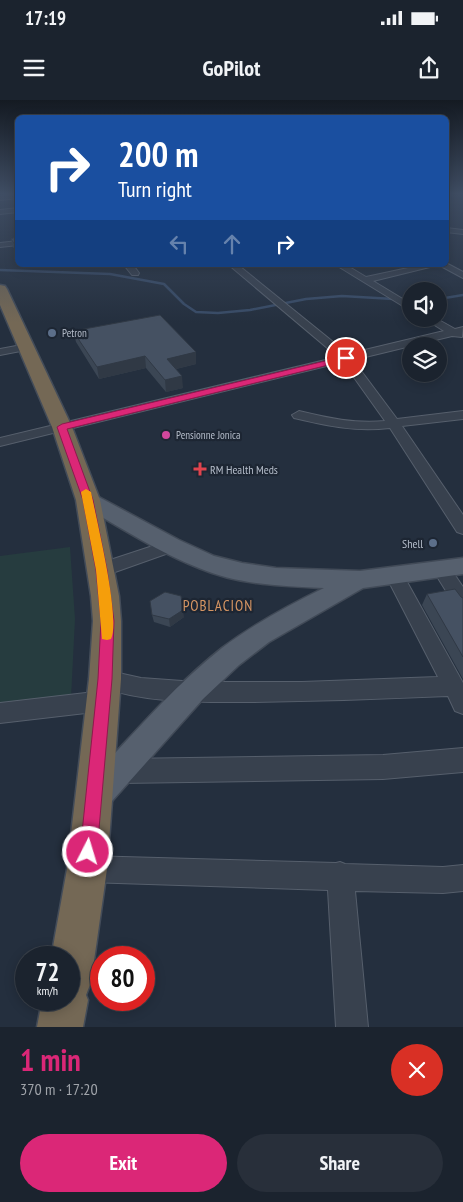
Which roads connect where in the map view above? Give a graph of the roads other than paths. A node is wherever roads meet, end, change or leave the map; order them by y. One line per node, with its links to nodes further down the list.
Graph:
1 (15, 243): 2 (street)
2 (0, 245)
3 (130, 267): 8 (street)
4 (235, 267): 16 (street)
5 (343, 267): 10 (street)
6 (425, 267): 10 (street)
7 (447, 267): 9 (street)
8 (135, 273)
9 (463, 275)
10 (364, 280): 12 (street)
11 (0, 290): 15 (highway)
12 (402, 302)
13 (447, 327): 14 (street)
14 (460, 333): 16 (street)
15 (13, 350): 20 (highway)
16 (346, 358): 19 (street); 20 (street)
17 (299, 415): 19 (street)
18 (463, 415): 19 (street)
19 (393, 423): 23 (street)
20 (62, 427): 21 (street); 22 (highway)
21 (0, 442)
22 (88, 500): 24 (main road); 26 (highway)
23 (463, 528)
24 (171, 546): 26 (street); 28 (main road)
25 (452, 568): 27 (main road); 29 (street)
26 (101, 570): 30 (highway)
27 (395, 576): 28 (main road); 32 (street)
28 (360, 580): 31 (main road)
29 (463, 602)
30 (104, 690): 31 (street); 33 (street); 36 (highway)
31 (193, 692): 32 (street); 35 (main road)
32 (458, 695)
33 (0, 713)
34 (463, 760): 35 (street)
35 (122, 770): 36 (main road)
36 (93, 799): 37 (highway)
37 (87, 869): 38 (street); 40 (highway)
38 (340, 876): 39 (street); 43 (street)
39 (463, 878)
40 (75, 946)
41 (63, 1011): 42 (highway)
42 (60, 1027)
43 (352, 1027)

